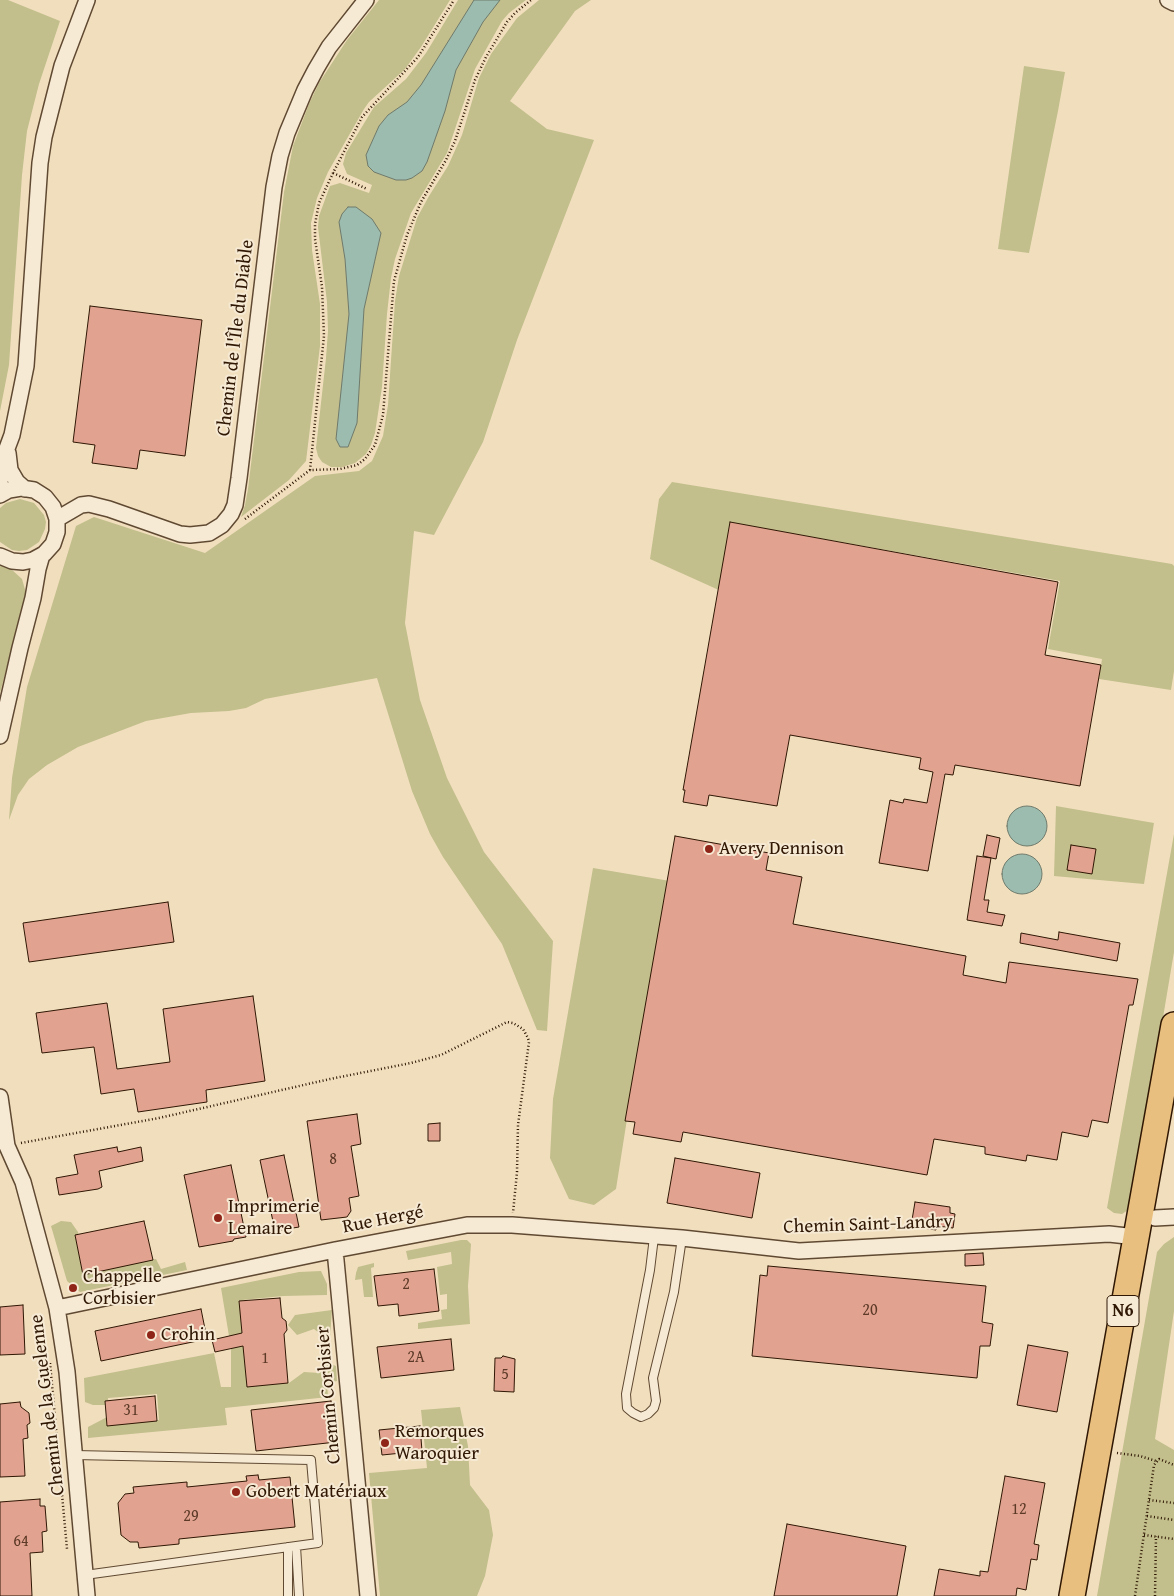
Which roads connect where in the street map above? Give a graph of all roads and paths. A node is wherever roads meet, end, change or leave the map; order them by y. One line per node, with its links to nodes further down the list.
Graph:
1 (87, 0): 9 (street)
2 (366, 0): 15 (street, Chemin de l'Île du Diable)
3 (454, 0): 7 (path)
4 (532, 0): 10 (path)
5 (1168, 0): 6 (street)
6 (1174, 3)
7 (333, 173): 8 (path); 10 (path)
8 (367, 189)
9 (8, 449): 11 (street); 12 (street)
10 (310, 470): 15 (path)
11 (0, 482)
12 (25, 489): 13 (street); 14 (street)
13 (0, 495)
14 (57, 519): 15 (street); 16 (street)
15 (222, 526)
16 (42, 555): 18 (street); 19 (street)
17 (0, 556): 18 (street)
18 (15, 562): 19 (street)
19 (35, 590): 20 (street)
20 (0, 736)
21 (1174, 1025): 28 (main road, N6)
22 (0, 1097): 24 (street, Chemin de la Guelenne)
23 (1174, 1112): 25 (main road, N6)
24 (7, 1146): 26 (path); 31 (street, Chemin de la Guelenne)
25 (1165, 1218): 33 (main road, N6)
26 (512, 1225): 27 (street, Chemin Saint-Landry); 30 (street, Rue Hergé)
27 (654, 1236): 29 (street, Chemin Saint-Landry); 29 (lane)
28 (1136, 1237): 29 (street, Chemin Saint-Landry); 52 (main road, N6)
29 (682, 1238)
30 (335, 1250): 31 (street, Rue Hergé); 51 (street, Chemin Corbisier)
31 (57, 1308): 34 (street, Chemin de la Guelenne)
32 (50, 1363): 46 (path)
33 (1113, 1453): 35 (path); 53 (main road, N6)
34 (75, 1455): 44 (lane); 47 (street, Chemin de la Guelenne)
35 (1156, 1461): 36 (path); 37 (path)
36 (1174, 1465)
37 (1149, 1500): 38 (path); 39 (path)
38 (1174, 1503)
39 (1147, 1516): 40 (path); 41 (path)
40 (1174, 1520)
41 (1144, 1534): 42 (path); 54 (path)
42 (1156, 1536): 43 (path); 55 (path)
43 (1174, 1539)
44 (296, 1546): 45 (lane); 50 (lane)
45 (288, 1547): 47 (lane); 49 (lane)
46 (68, 1557)
47 (86, 1575): 48 (street, Chemin de la Guelenne)
48 (87, 1596)
49 (288, 1596)
50 (299, 1596)
51 (368, 1596)
52 (1072, 1596)
53 (1087, 1596)
54 (1135, 1596)
55 (1155, 1596)

